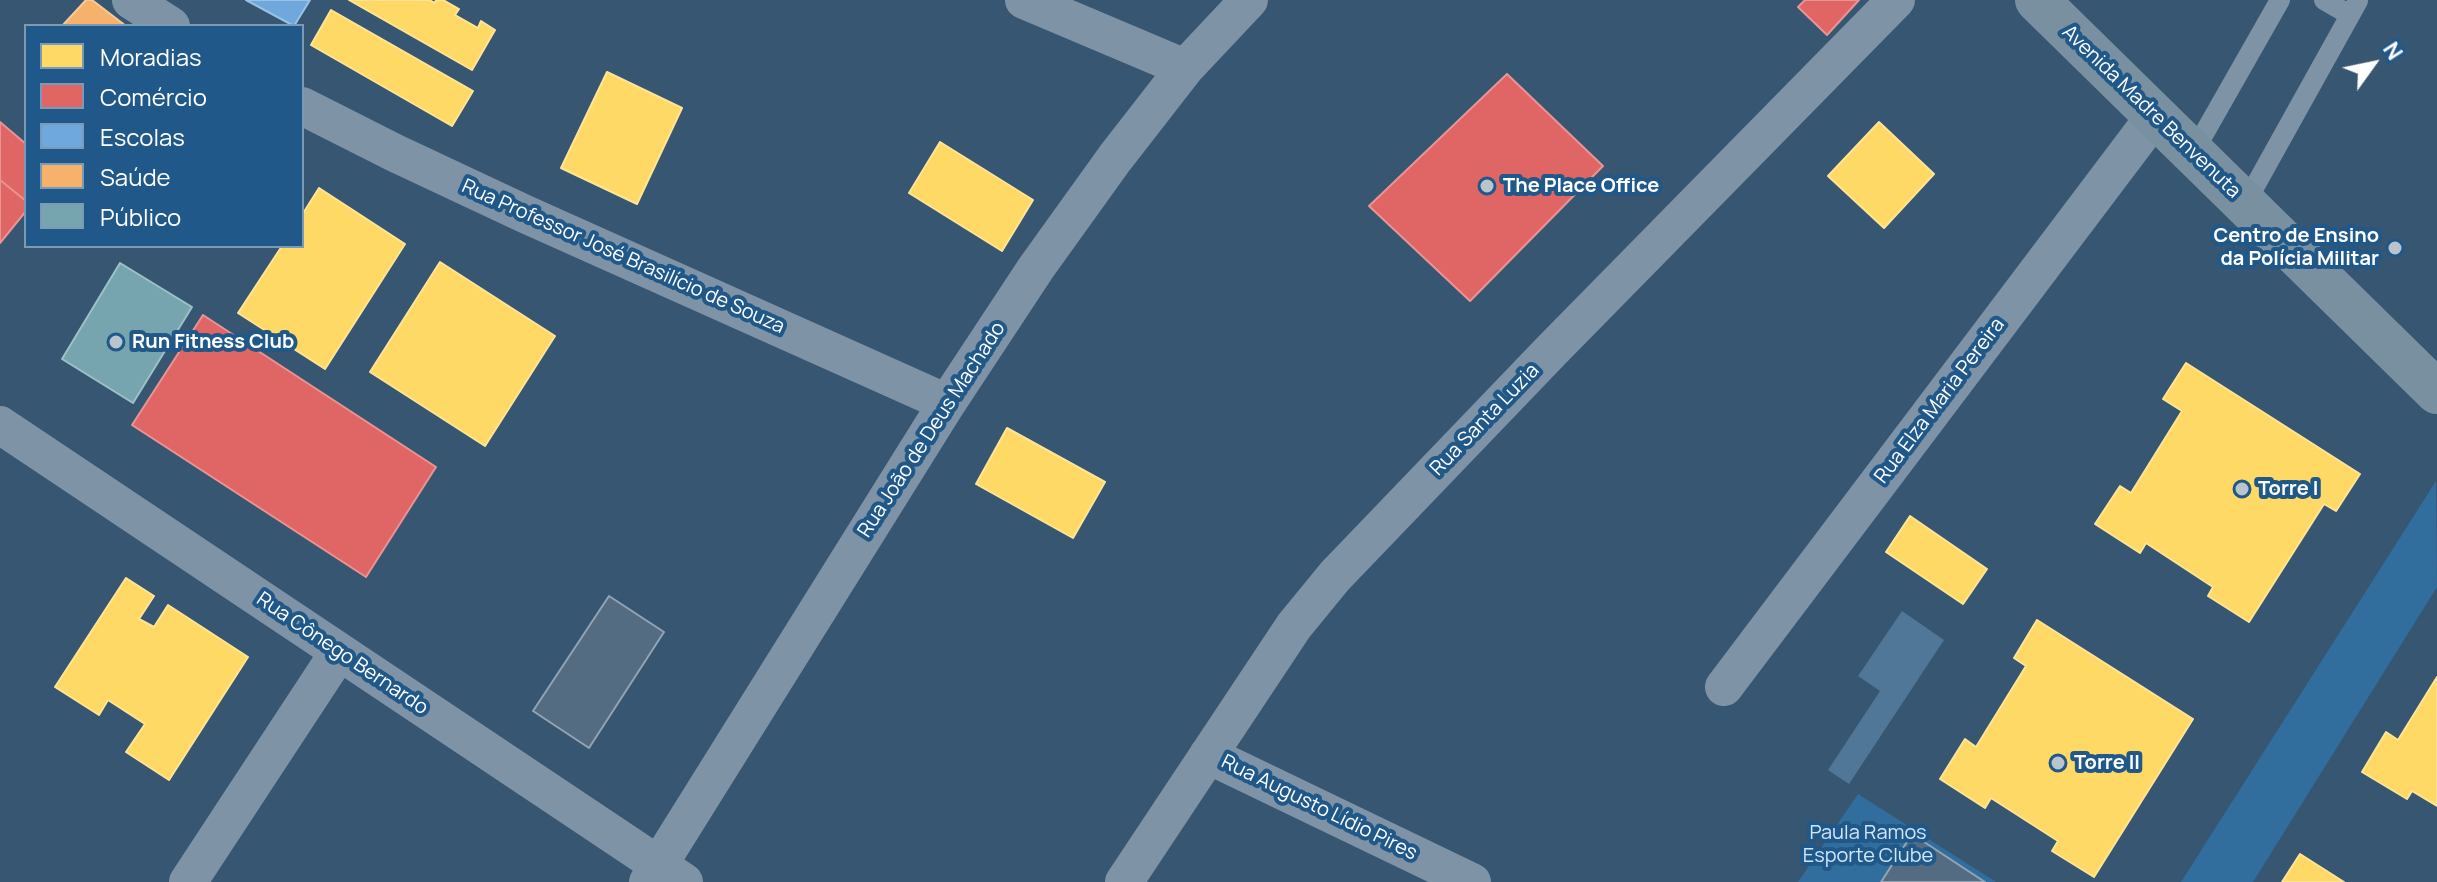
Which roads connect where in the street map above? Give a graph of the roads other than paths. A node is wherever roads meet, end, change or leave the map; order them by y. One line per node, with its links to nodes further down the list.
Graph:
1 (131, 0): 9 (street)
2 (1024, 0): 10 (street)
3 (1249, 0): 10 (street, Rua João de Deus Machado)
4 (1896, 0): 20 (street, Rua Santa Luzia)
5 (2037, 0): 12 (main road, Avenida Madre Benvenuta)
6 (2280, 0): 13 (lane)
7 (2324, 0): 8 (lane)
8 (2354, 8): 14 (lane)
9 (168, 24)
10 (1185, 68): 16 (street, Rua João de Deus Machado)
11 (304, 107): 16 (street, Rua Professor José Brasilício de Souza)
12 (2155, 116): 13 (main road, Avenida Madre Benvenuta); 19 (street, Rua Elza Maria Pereira)
13 (2193, 153): 14 (main road, Avenida Madre Benvenuta)
14 (2245, 204): 15 (main road, Avenida Madre Benvenuta)
15 (2437, 392)
16 (947, 403): 21 (street, Rua João de Deus Machado)
17 (0, 425): 18 (street, Rua Cônego Bernardo)
18 (339, 652): 21 (street, Rua Cônego Bernardo); 22 (street)
19 (1724, 687)
20 (1208, 755): 23 (street, Rua Santa Luzia); 24 (street, Rua Augusto Lídio Pires)
21 (663, 876)
22 (188, 882)
23 (1124, 882)
24 (1472, 882)

